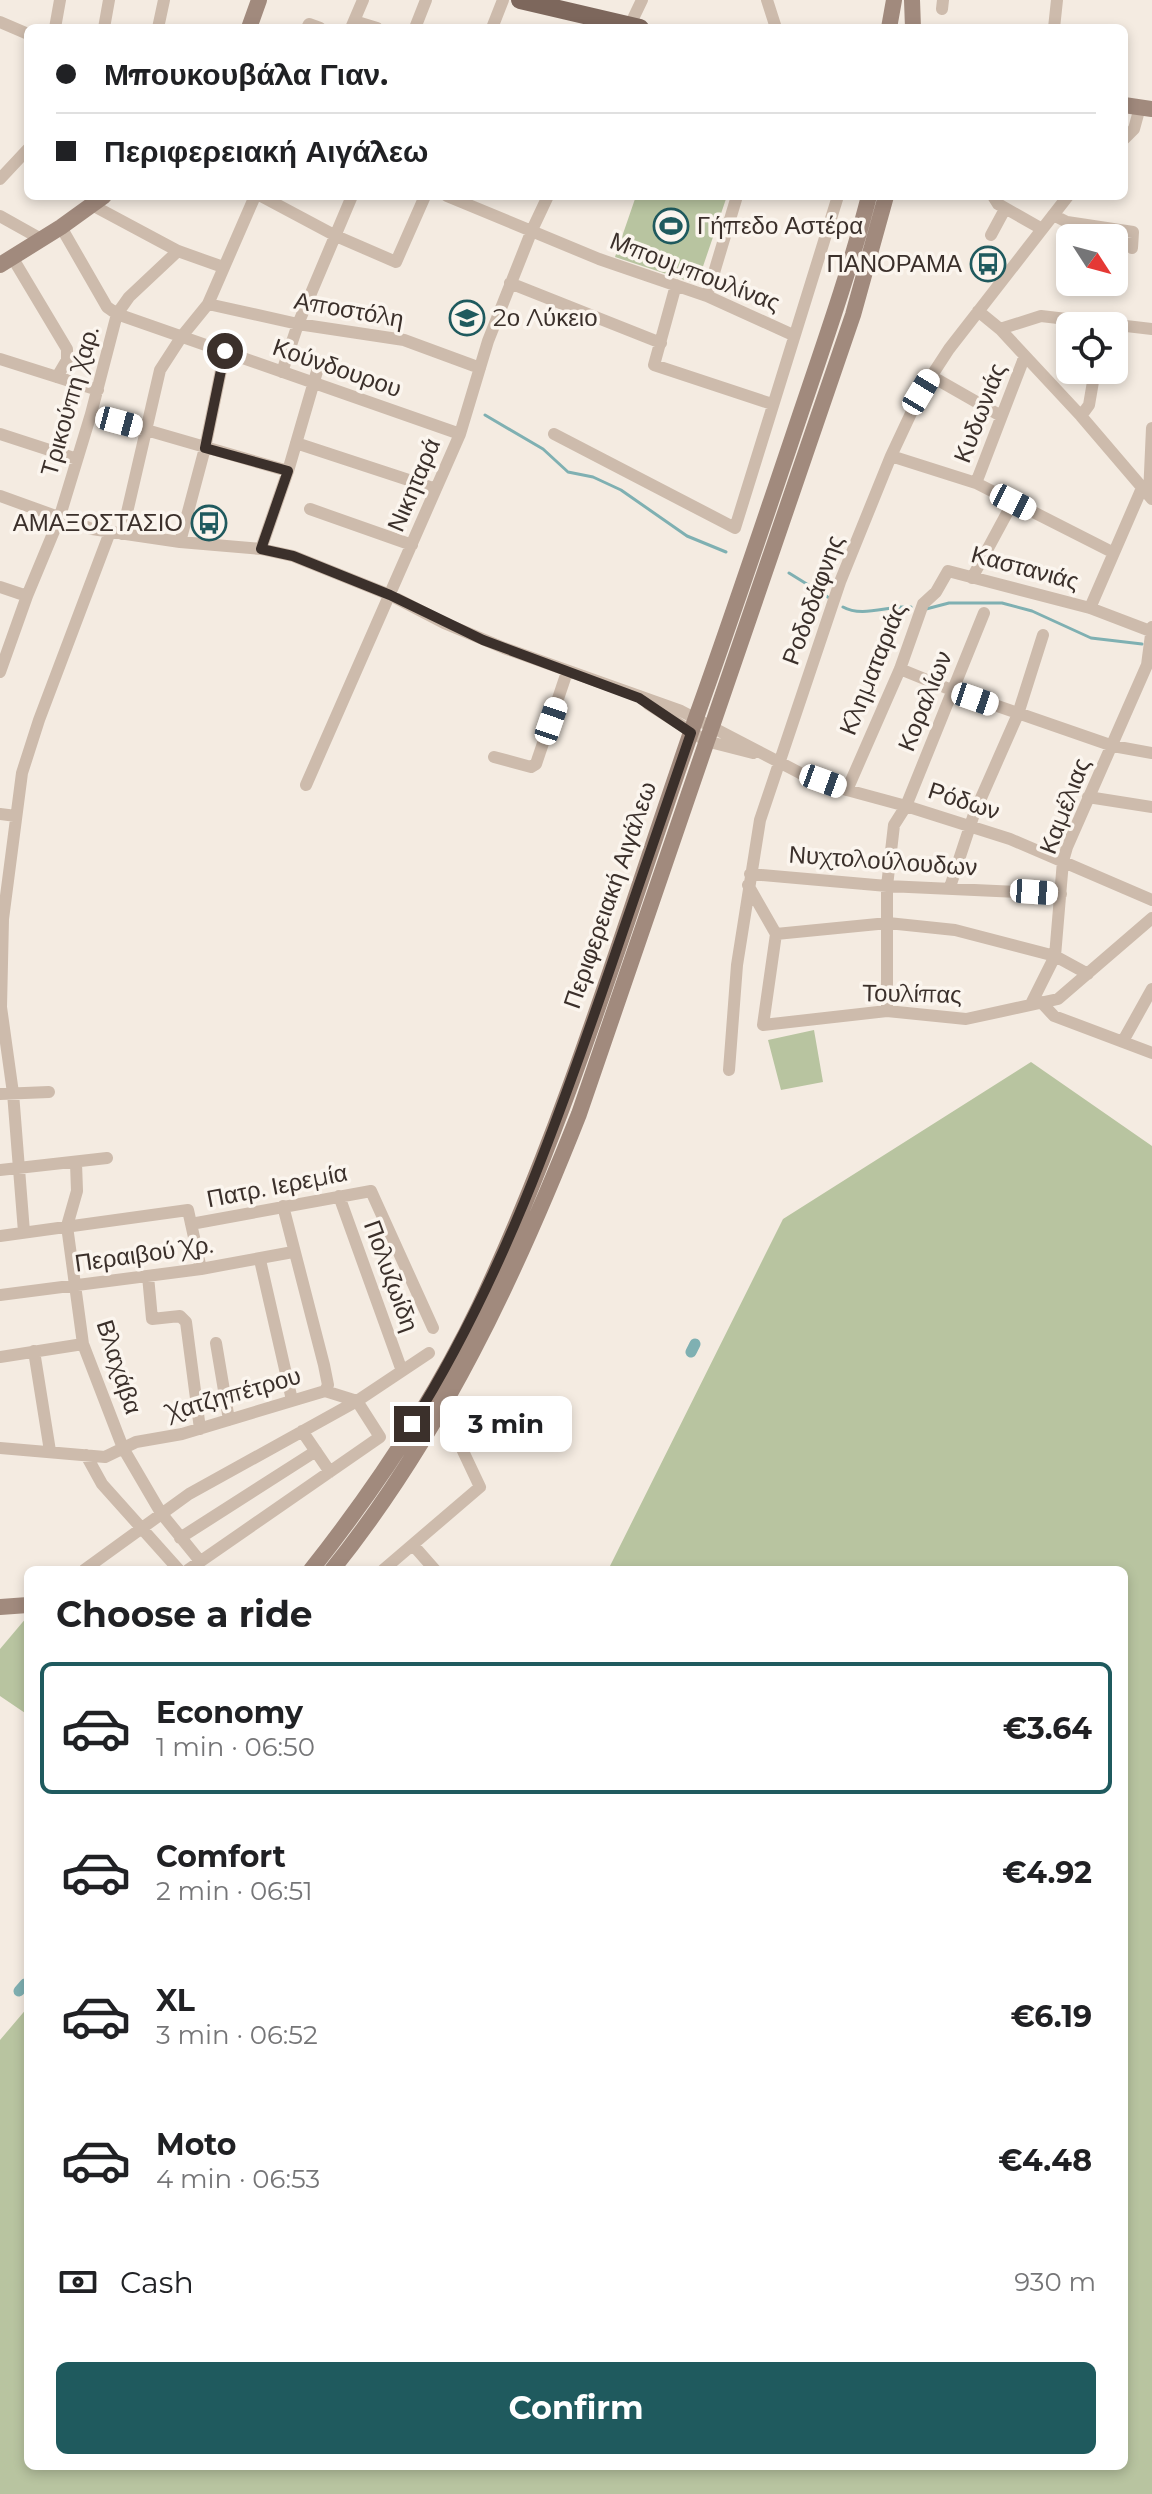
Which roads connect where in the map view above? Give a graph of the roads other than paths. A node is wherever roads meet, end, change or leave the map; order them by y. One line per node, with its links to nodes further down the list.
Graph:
1 (60, 0): 15 (street)
2 (109, 0): 16 (street)
3 (164, 0): 17 (street)
4 (259, 0): 18 (main road)
5 (363, 0): 19 (street)
6 (426, 0): 20 (street)
7 (503, 0): 21 (street)
8 (642, 0): 23 (street)
9 (767, 0): 24 (street)
10 (894, 0): 25 (main road)
11 (912, 0): 26 (main road)
12 (1057, 0): 27 (street)
13 (525, 1): 22 (main road)
14 (0, 22): 28 (street)
15 (56, 24)
16 (105, 24)
17 (159, 24)
18 (250, 24)
19 (352, 24)
20 (417, 24)
21 (494, 24)
22 (620, 24)
23 (629, 24)
24 (775, 24)
25 (890, 24)
26 (913, 24)
27 (1054, 24)
28 (24, 32)
29 (1139, 107): 30 (street)
30 (1128, 135)
31 (24, 153): 32 (street)
32 (0, 179)
33 (256, 200): 58 (street)
34 (266, 200): 53 (street)
35 (350, 200): 53 (street)
36 (423, 200): 53 (street)
37 (457, 200): 51 (street, Μπουμπουλίνας)
38 (546, 200): 51 (street, Νικηταρά)
39 (736, 200): 61 (street)
40 (837, 200): 70 (street)
41 (868, 200): 126 (main road, Περιφερειακή Αιγάλεω)
42 (885, 200): 126 (main road, Περιφερειακή Αιγάλεω)
43 (996, 200): 46 (street)
44 (1065, 200): 47 (street, Ροδοδάφνης)
45 (98, 201): 49 (main road); 56 (street)
46 (1005, 209): 50 (street); 52 (street)
47 (1053, 215): 50 (street, Ροδοδάφνης); 55 (street)
48 (0, 216): 54 (street)
49 (61, 227): 54 (main road); 64 (street)
50 (1042, 229): 63 (street, Ροδοδάφνης)
51 (532, 230): 59 (street, Νικηταρά); 60 (street, Μπουμπουλίνας)
52 (991, 235)
53 (336, 236): 66 (street)
54 (41, 239): 57 (main road)
55 (1132, 248)
56 (178, 251): 58 (street); 64 (street, Τρικούπη Χαρ.)
57 (6, 261): 80 (street)
58 (223, 267): 62 (street)
59 (510, 283): 72 (street); 77 (street, Νικηταρά)
60 (676, 285): 61 (street, Μπουμπουλίνας); 72 (street)
61 (707, 296): 70 (street, Μπουμπουλίνας)
62 (208, 304): 66 (street, Αποστόλη); 71 (street)
63 (978, 311): 68 (street); 79 (street, Ροδοδάφνης)
64 (117, 314): 71 (street, Κούνδουρου); 83 (street, Τρικούπη Χαρ.)
65 (1056, 318): 68 (street)
66 (298, 324): 77 (street, Αποστόλη); 78 (street)
67 (1128, 327): 69 (street)
68 (1000, 329): 74 (street)
69 (1152, 329)
70 (793, 335): 84 (street)
71 (182, 336): 73 (street, Κούνδουρου); 89 (street)
72 (661, 343): 84 (street)
73 (225, 351): 78 (street, Κούνδουρου); 94 (street)
74 (1024, 358): 86 (street, Κυδωνιάς); 87 (street)
75 (0, 359): 80 (street)
76 (320, 361): 81 (street)
77 (480, 368): 91 (street, Νικηταρά)
78 (282, 372): 81 (street, Κούνδουρου)
79 (931, 376): 86 (street); 95 (street, Ροδοδάφνης)
80 (57, 377): 83 (street)
81 (314, 384): 91 (street, Κούνδουρου); 93 (street)
82 (1093, 384): 87 (street)
83 (98, 390): 85 (street, Τρικούπη Χαρ.)
84 (772, 404): 92 (street)
85 (91, 414): 89 (street); 96 (street, Τρικούπη Χαρ.)
86 (1001, 416): 99 (street, Κυδωνιάς)
87 (1081, 416): 101 (street)
88 (1152, 428): 97 (street)
89 (148, 430): 94 (street); 106 (street)
90 (0, 434): 96 (street)
91 (460, 434): 100 (street, Νικηταρά)
92 (554, 434)
93 (296, 443): 98 (street); 100 (street)
94 (205, 448): 98 (street); 107 (street)
95 (891, 456): 99 (street); 130 (street, Ροδοδάφνης)
96 (77, 459): 105 (street, Τρικούπη Χαρ.)
97 (1150, 459): 101 (street)
98 (288, 471): 109 (street)
99 (976, 483): 103 (street)
100 (436, 489): 108 (street, Νικηταρά)
101 (1147, 494): 110 (street)
102 (0, 496): 105 (street, Ρόδων)
103 (1013, 502): 110 (street); 112 (street)
104 (310, 509): 108 (street)
105 (59, 519): 106 (street, Ρόδων); 115 (street, Τρικούπη Χαρ.)
106 (116, 533): 107 (street, Ρόδων); 137 (street)
107 (180, 542): 109 (street, Ρόδων)
108 (412, 545): 114 (street, Νικηταρά)
109 (261, 549): 114 (street, Ρόδων)
110 (1112, 552): 116 (street)
111 (948, 571): 112 (street, Καστανιάς); 121 (street, Κληματαριάς)
112 (972, 578): 116 (street, Καστανιάς)
113 (0, 587): 115 (street)
114 (390, 595): 123 (street, Ρόδων); 131 (street, Νικηταρά)
115 (27, 596): 122 (street, Τρικούπη Χαρ.)
116 (1090, 608): 118 (street, Καστανιάς)
117 (984, 613): 124 (street, Κοραλίων)
118 (1151, 629): 120 (street, Καμέλιας)
119 (1043, 635): 125 (street)
120 (1150, 666): 127 (street, Καμέλιας)
121 (900, 669): 124 (street); 132 (street, Κληματαριάς)
122 (0, 672)
123 (567, 672): 126 (street, Ρόδων); 129 (street)
124 (954, 691): 125 (street); 134 (street, Κοραλίων)
125 (1018, 714): 127 (street); 138 (street)
126 (701, 729): 130 (street, Ρόδων); 204 (main road, Περιφερειακή Αιγάλεω); 205 (main road, Περιφερειακή Αιγάλεω)
127 (1113, 746): 128 (street); 133 (street, Καμέλιας)
128 (1152, 753)
129 (494, 757)
130 (778, 763): 132 (street, Ρόδων); 140 (street, Ροδοδάφνης)
131 (306, 785)
132 (847, 790): 134 (street, Ρόδων)
133 (1088, 797): 135 (street); 139 (street, Καμέλιας)
134 (906, 806): 138 (street, Ρόδων); 141 (street, Κοραλίων)
135 (1152, 807)
136 (0, 814): 137 (street)
137 (16, 816): 146 (street)
138 (970, 826): 139 (street, Ρόδων); 142 (street)
139 (1063, 861): 143 (street, Καμέλιας); 144 (street, Ρόδων)
140 (749, 880): 141 (street, Νυχτολούλουδων); 148 (street); 157 (street, Ροδοδάφνης)
141 (887, 886): 142 (street, Νυχτολούλουδων); 147 (street, Κοραλίων)
142 (950, 887): 143 (street, Νυχτολούλουδων)
143 (1061, 894): 149 (street, Καμέλιας)
144 (1152, 900)
145 (1152, 918): 150 (street)
146 (2, 919): 153 (street)
147 (888, 923): 148 (street); 149 (street); 154 (street, Κοραλίων)
148 (776, 934): 154 (street, Τουλίπας)
149 (1055, 956): 150 (street); 152 (street, Καμέλιας)
150 (1088, 974): 152 (street, Τουλίπας)
151 (1152, 989): 155 (street)
152 (1036, 1003): 154 (street, Τουλίπας); 155 (street)
153 (1, 1007): 159 (street)
154 (887, 1011)
155 (1123, 1041): 156 (street)
156 (1152, 1053)
157 (729, 1070)
158 (49, 1092): 159 (street)
159 (7, 1093): 162 (street)
160 (107, 1158): 161 (street)
161 (76, 1163): 162 (street); 167 (street, Βλαχάβα)
162 (17, 1169): 163 (street); 168 (street)
163 (0, 1170)
164 (339, 1196): 165 (street, Πατρ. Ιερεμία); 176 (street, Πατρ. Ιερεμία); 182 (street, Πολυζωίδη)
165 (283, 1206): 166 (street, Πατρ. Ιερεμία); 170 (street)
166 (191, 1224): 167 (street); 172 (street)
167 (67, 1226): 168 (street); 174 (street, Βλαχάβα)
168 (24, 1232): 169 (street)
169 (0, 1236)
170 (293, 1252): 171 (street, Περαιβού Χρ.); 183 (street)
171 (260, 1260): 172 (street, Περαιβού Χρ.); 184 (street)
172 (201, 1269): 173 (street, Περαιβού Χρ.)
173 (148, 1276): 174 (street, Περαιβού Χρ.); 187 (street)
174 (75, 1285): 175 (street, Περαιβού Χρ.); 178 (street, Βλαχάβα)
175 (0, 1295)
176 (433, 1328)
177 (216, 1343): 186 (street)
178 (83, 1344): 179 (street); 191 (street, Βλαχάβα)
179 (34, 1351): 181 (street); 192 (street)
180 (429, 1353): 182 (street)
181 (0, 1357)
182 (402, 1371): 185 (street)
183 (325, 1391): 184 (street, Χατζηπέτρου); 185 (street, Χατζηπέτρου)
184 (292, 1400): 186 (street, Χατζηπέτρου)
185 (357, 1401): 188 (street); 195 (street)
186 (229, 1420): 187 (street, Χατζηπέτρου)
187 (200, 1429): 191 (street, Χατζηπέτρου)
188 (302, 1431): 193 (street); 196 (street)
189 (454, 1432): 199 (street)
190 (0, 1448): 192 (street, Χατζηπέτρου)
191 (123, 1448): 194 (street, Χατζηπέτρου); 196 (street, Βλαχάβα)
192 (50, 1451): 194 (street, Χατζηπέτρου)
193 (316, 1451): 195 (street); 198 (street)
194 (86, 1455): 197 (street)
195 (330, 1472): 200 (street)
196 (161, 1513): 197 (street); 198 (street, Βλαχάβα)
197 (141, 1527): 201 (street); 202 (street)
198 (180, 1538): 200 (street, Βλαχάβα)
199 (413, 1545): 206 (street); 207 (street)
200 (200, 1561): 203 (street)
201 (89, 1566)
202 (175, 1566)
203 (193, 1566)
204 (314, 1566)
205 (335, 1566)
206 (388, 1566)
207 (431, 1566)
208 (24, 1605): 209 (main road)
209 (0, 1607)

